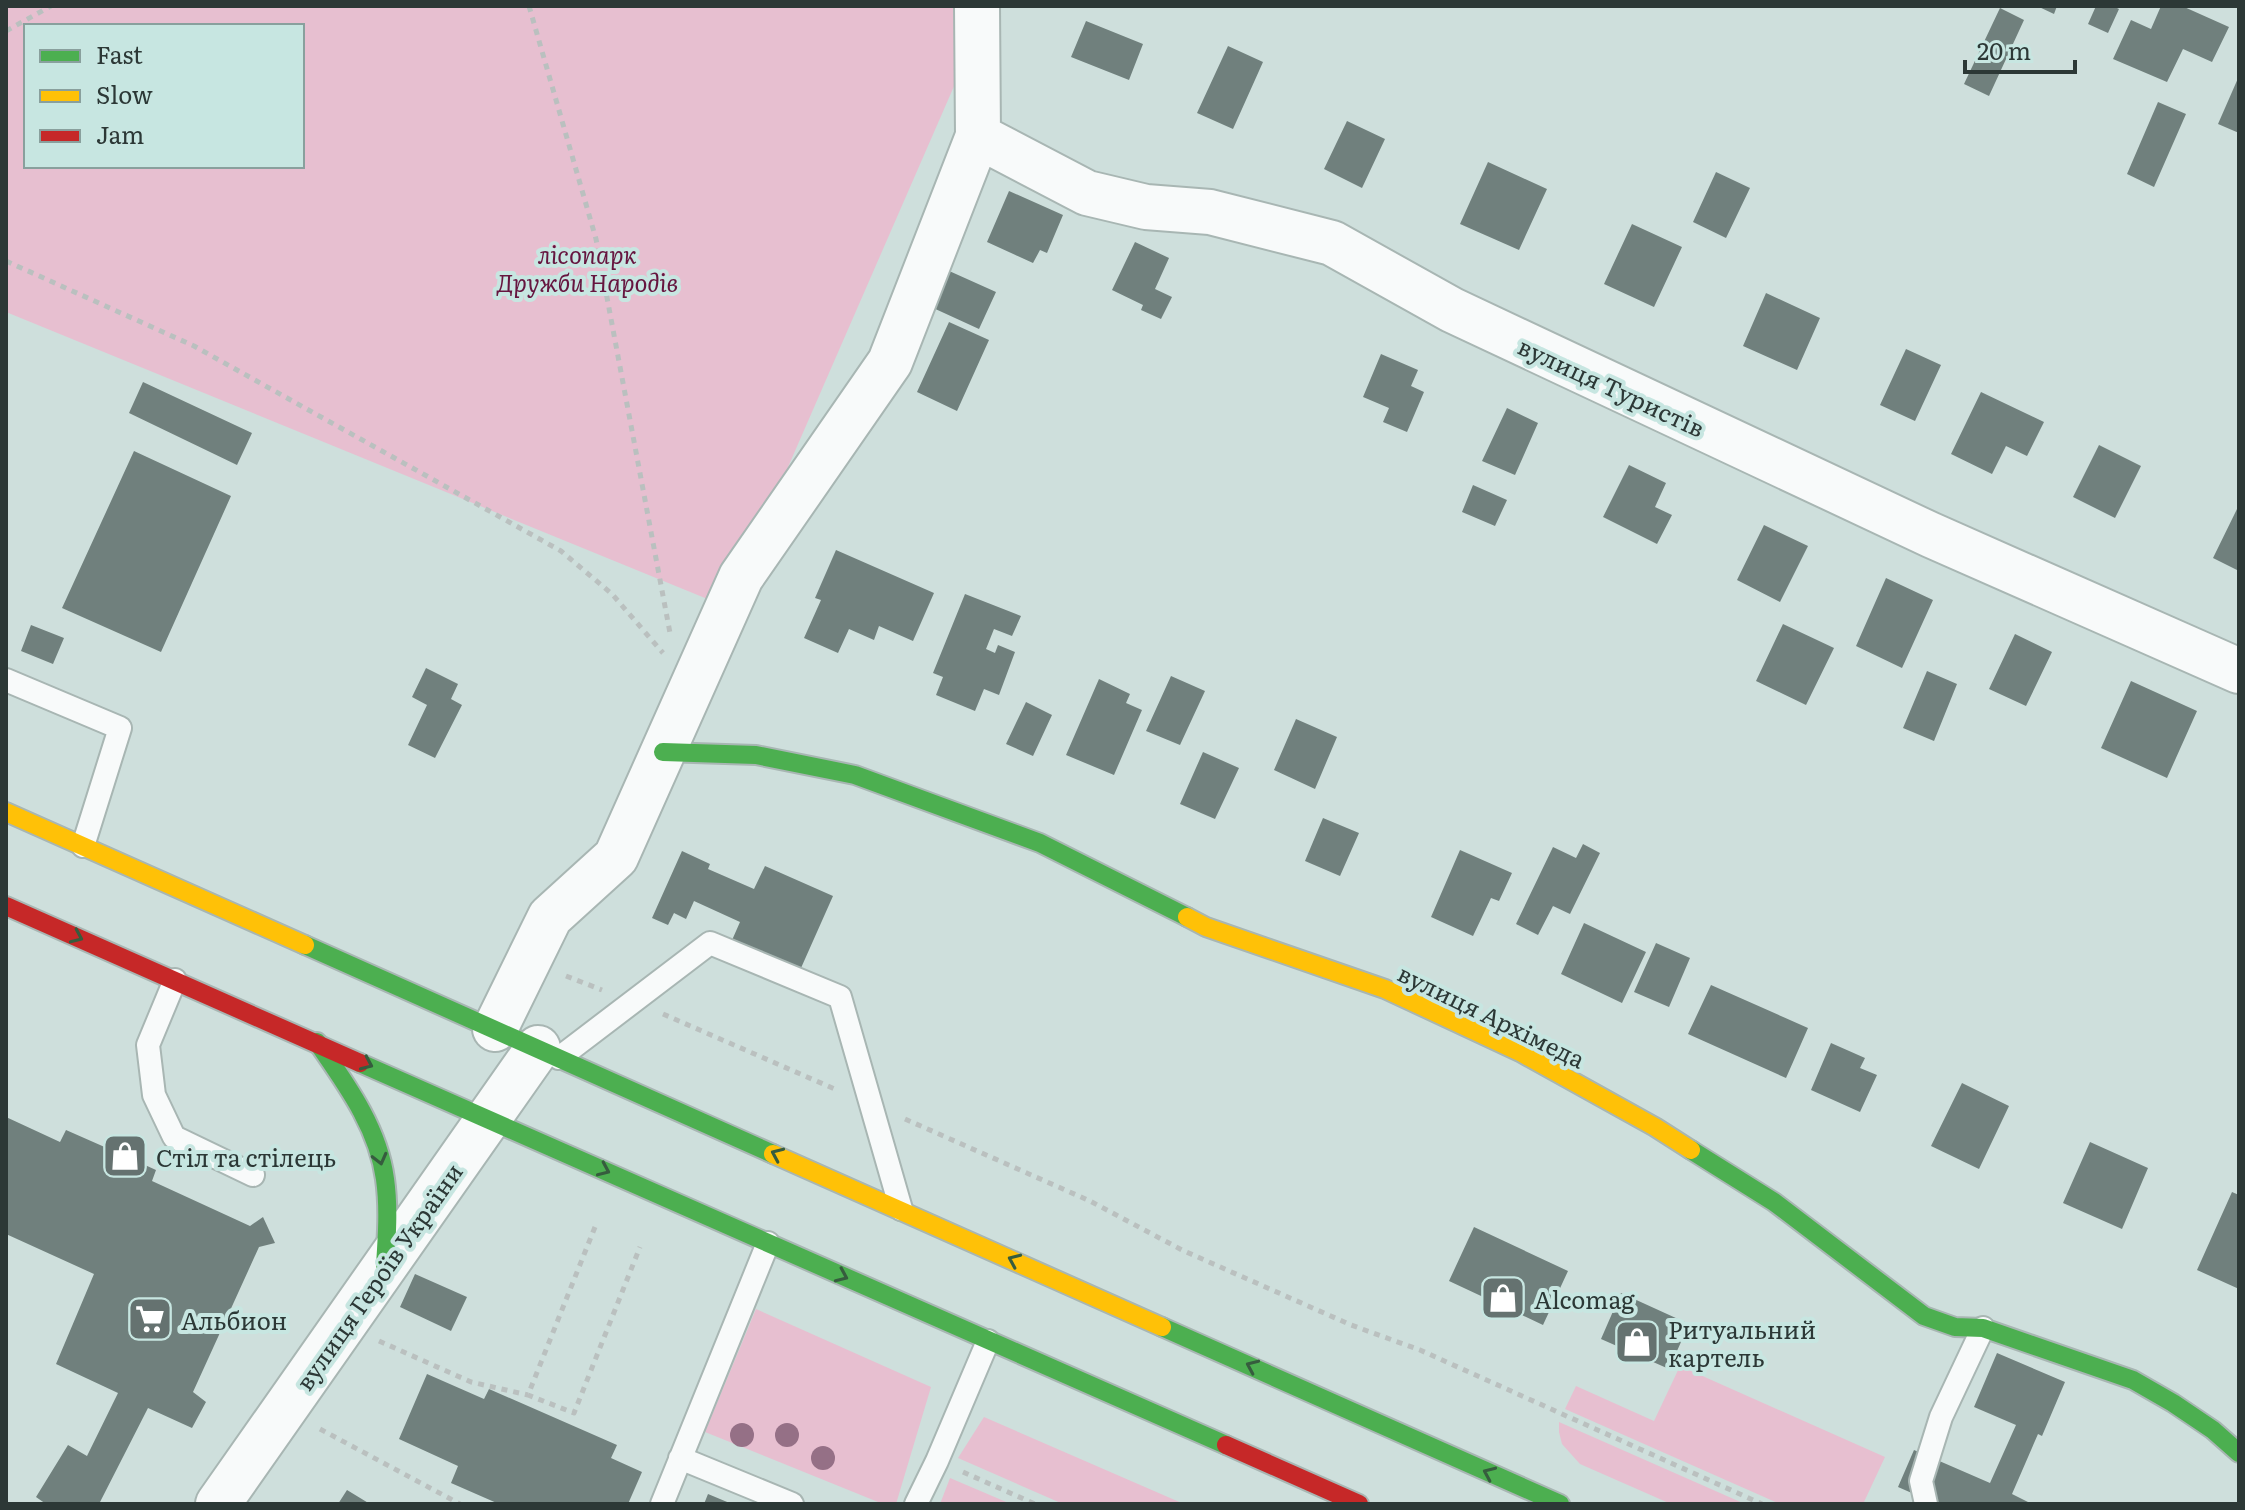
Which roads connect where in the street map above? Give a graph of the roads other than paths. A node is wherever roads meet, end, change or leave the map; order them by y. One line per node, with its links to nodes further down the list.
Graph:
1 (977, 6): 2 (street)
2 (978, 136): 3 (street, вулиця Туристів); 5 (street)
3 (2239, 671)
4 (6, 680): 7 (lane)
5 (663, 752): 10 (street); 18 (main road, вулиця Архімеда)
6 (6, 812): 7 (main road)
7 (83, 846): 10 (main road)
8 (6, 906): 9 (main road, one-way to 9)
9 (175, 980): 11 (main road); 14 (lane)
10 (495, 1029): 12 (main road)
11 (317, 1042): 13 (main road, one-way to 13); 17 (main road, one-way to 17)
12 (548, 1053): 13 (street, вулиця Героїв України); 15 (main road, one-way to 12); 15 (lane)
13 (489, 1118): 16 (main road, one-way to 16); 17 (street, вулиця Героїв України)
14 (253, 1175)
15 (901, 1209): 27 (main road, one-way to 15)
16 (768, 1243): 19 (main road, one-way to 19); 21 (lane)
17 (385, 1265): 22 (street, вулиця Героїв України)
18 (1983, 1328): 20 (main road, вулиця Архімеда); 28 (lane)
19 (988, 1341): 25 (lane); 26 (main road)
20 (2239, 1453)
21 (680, 1458): 23 (lane); 24 (lane)
22 (218, 1504)
23 (662, 1504)
24 (792, 1504)
25 (916, 1504)
26 (1359, 1504)
27 (1560, 1504)
28 (1926, 1504)

